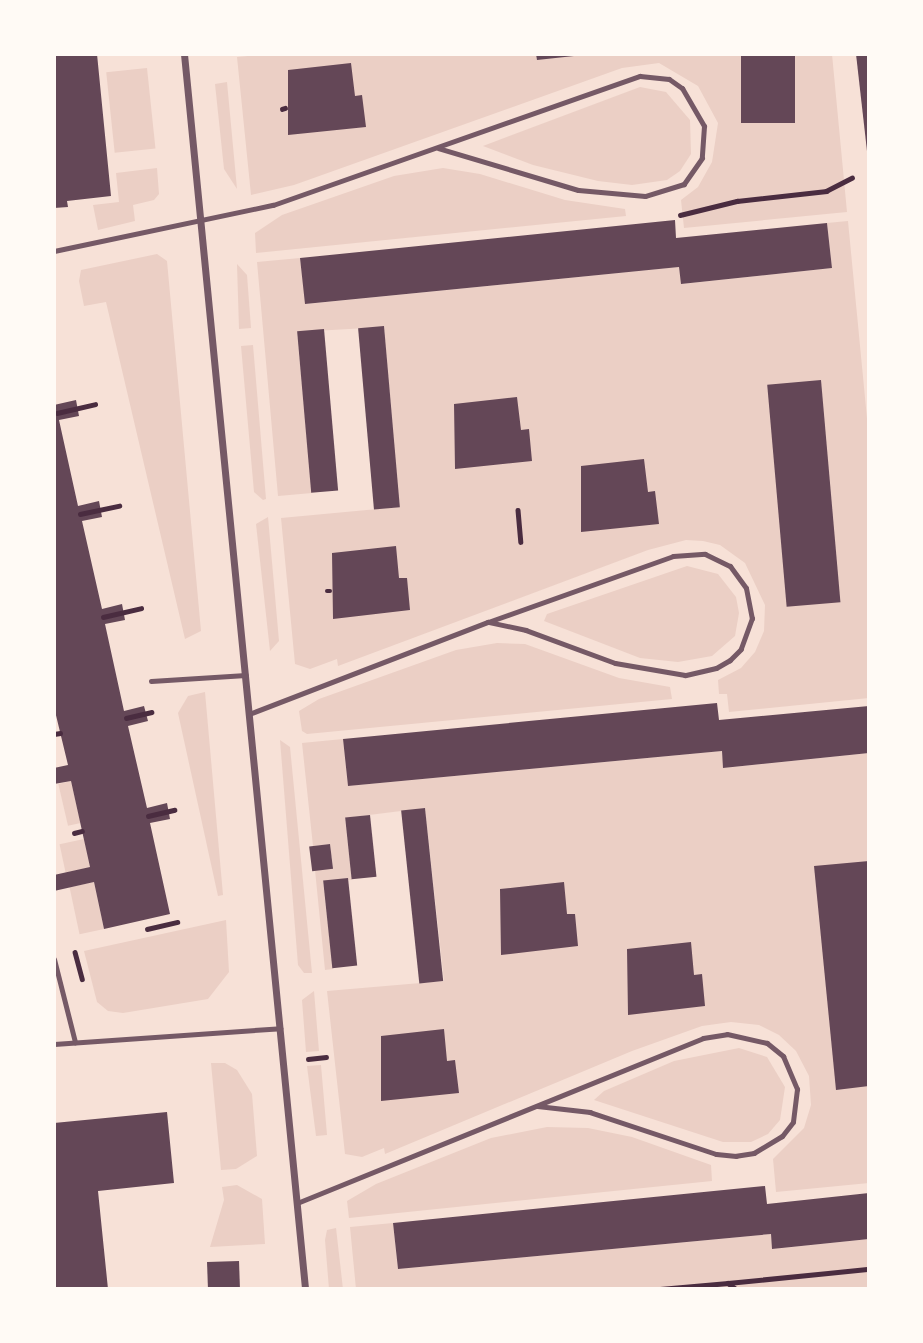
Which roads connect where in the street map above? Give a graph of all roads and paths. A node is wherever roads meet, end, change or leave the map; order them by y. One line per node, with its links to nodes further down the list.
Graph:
1 (184, 54): 5 (street)
2 (438, 148): 2 (lane); 5 (lane)
3 (852, 178): 4 (path)
4 (680, 215)
5 (201, 220): 6 (lane); 16 (street)
6 (54, 251)
7 (95, 404): 8 (path)
8 (57, 413)
9 (119, 506): 11 (path)
10 (518, 510): 12 (path)
11 (80, 514)
12 (521, 542)
13 (141, 608): 14 (path)
14 (103, 617)
15 (488, 622): 15 (lane); 19 (lane)
16 (246, 675): 17 (lane); 19 (street)
17 (151, 681)
18 (151, 712): 20 (path)
19 (249, 714): 30 (street)
20 (126, 718)
21 (174, 810): 22 (path)
22 (148, 816)
23 (82, 831): 24 (path)
24 (74, 833)
25 (177, 922): 26 (path)
26 (147, 929)
27 (75, 951): 29 (path)
28 (54, 958): 31 (lane)
29 (82, 979)
30 (280, 1028): 31 (lane); 36 (street)
31 (75, 1042): 32 (lane)
32 (54, 1044)
33 (326, 1057): 34 (path)
34 (308, 1059)
35 (537, 1106): 35 (lane); 36 (lane)
36 (297, 1203): 39 (street)
37 (869, 1269): 38 (path)
38 (728, 1283): 40 (path); 41 (path)
39 (305, 1289)
40 (660, 1289)
41 (736, 1289)

